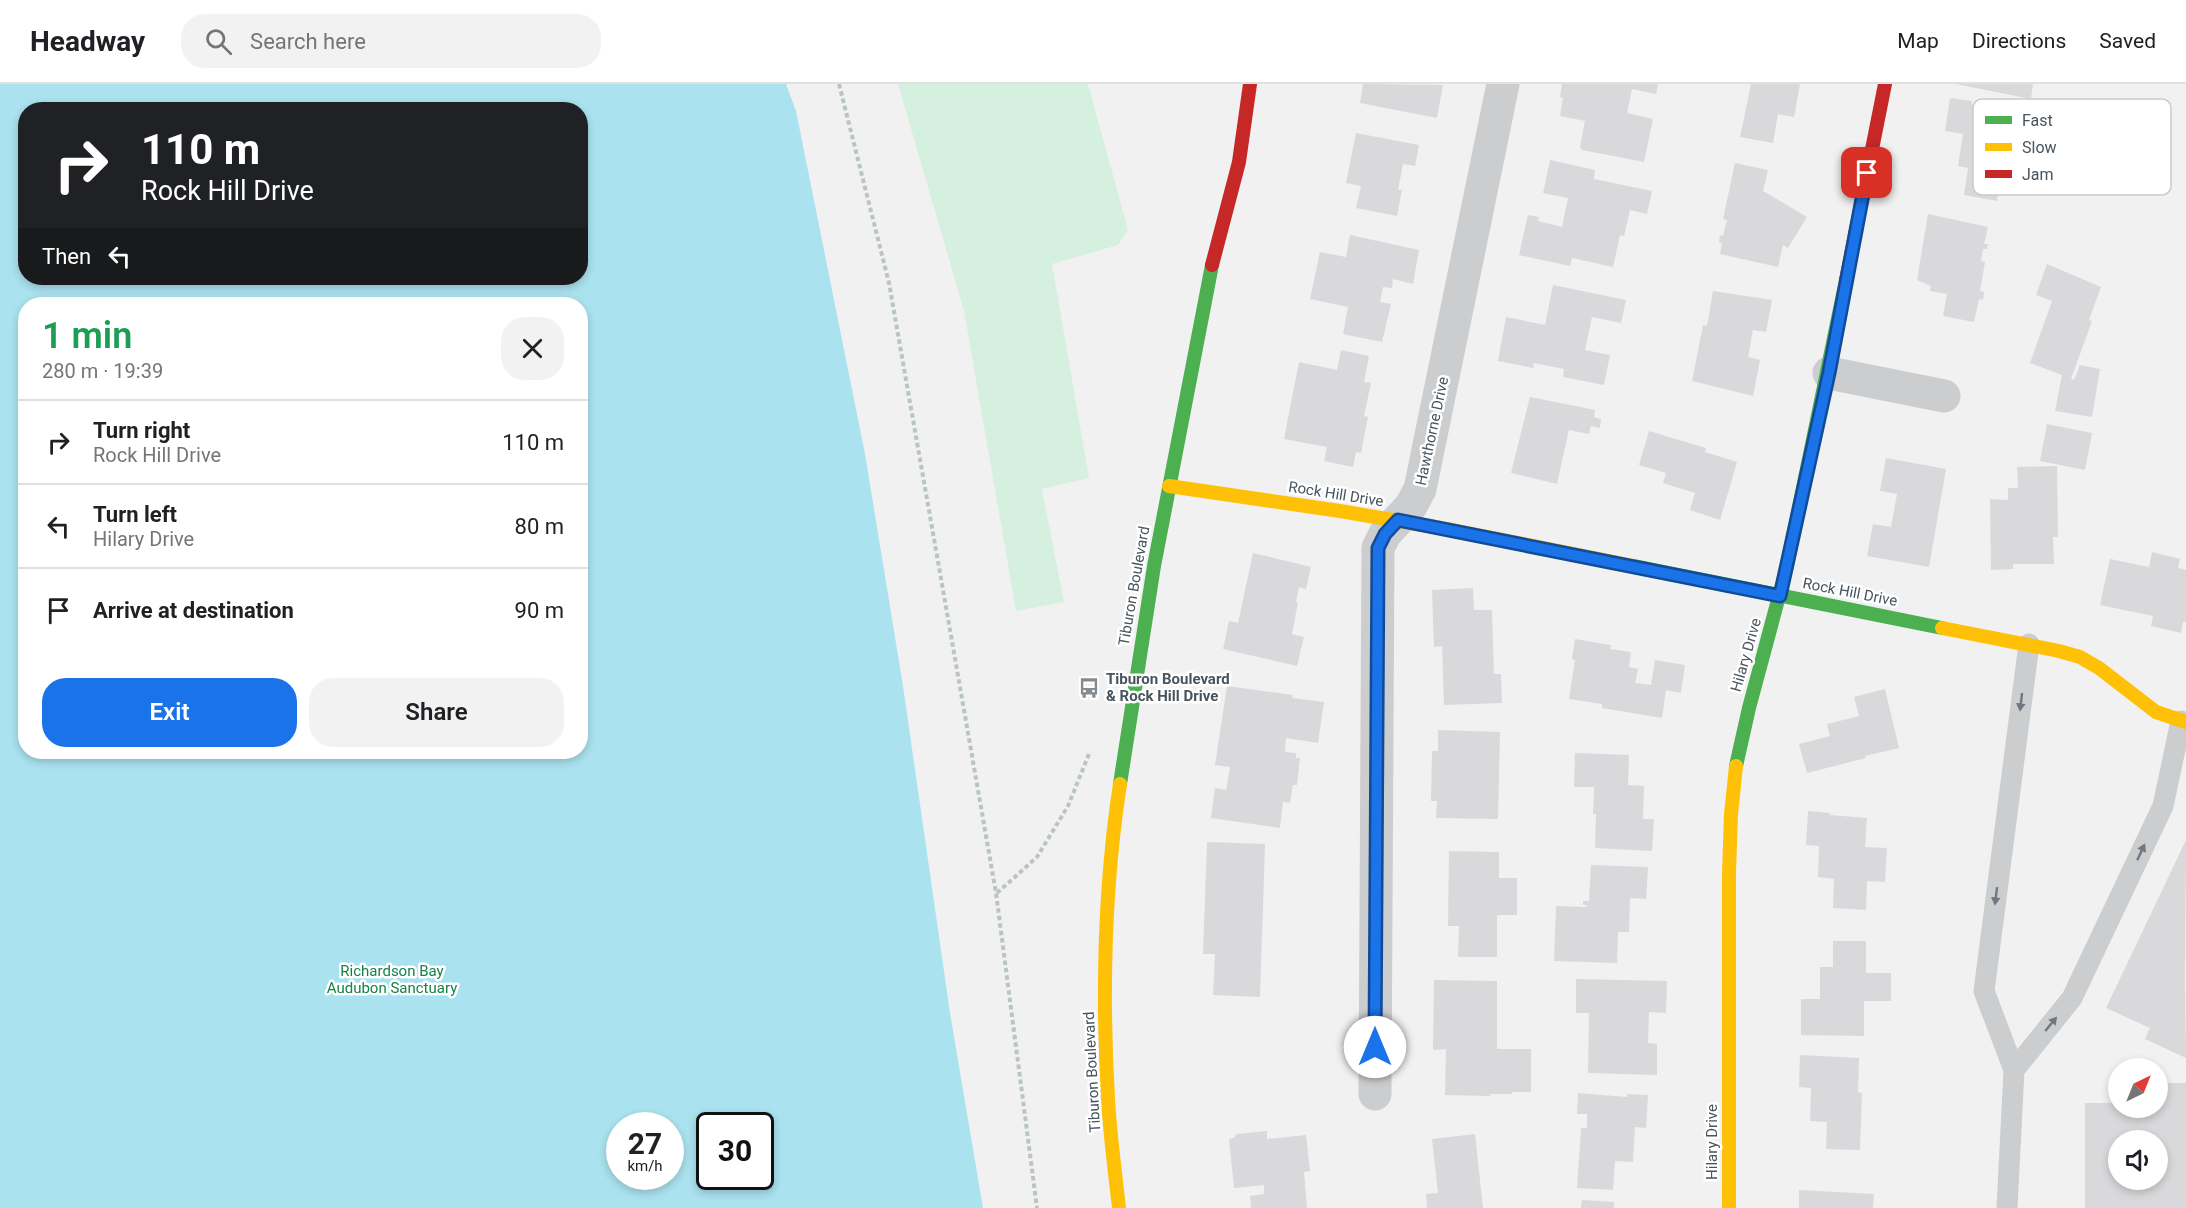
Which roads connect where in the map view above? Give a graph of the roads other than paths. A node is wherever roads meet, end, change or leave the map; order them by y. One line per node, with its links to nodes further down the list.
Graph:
1 (1250, 84): 6 (street, Tiburon Boulevard)
2 (1503, 84): 7 (street, Hawthorne Drive)
3 (1884, 84): 4 (street, Hilary Drive)
4 (1829, 373): 5 (street); 8 (street, Hilary Drive)
5 (1944, 396)
6 (1169, 486): 7 (street, Rock Hill Drive); 13 (street, Tiburon Boulevard)
7 (1398, 520): 8 (street, Rock Hill Drive); 12 (street, Hawthorne Drive)
8 (1780, 596): 9 (street, Rock Hill Drive); 14 (street, Hilary Drive)
9 (2029, 644): 10 (street, Rock Hill Drive); 11 (lane, one-way to 11)
10 (2184, 721): 11 (lane, one-way to 10)
11 (2014, 1070): 15 (lane)
12 (1375, 1094)
13 (1119, 1208)
14 (1729, 1208)
15 (2007, 1208)

